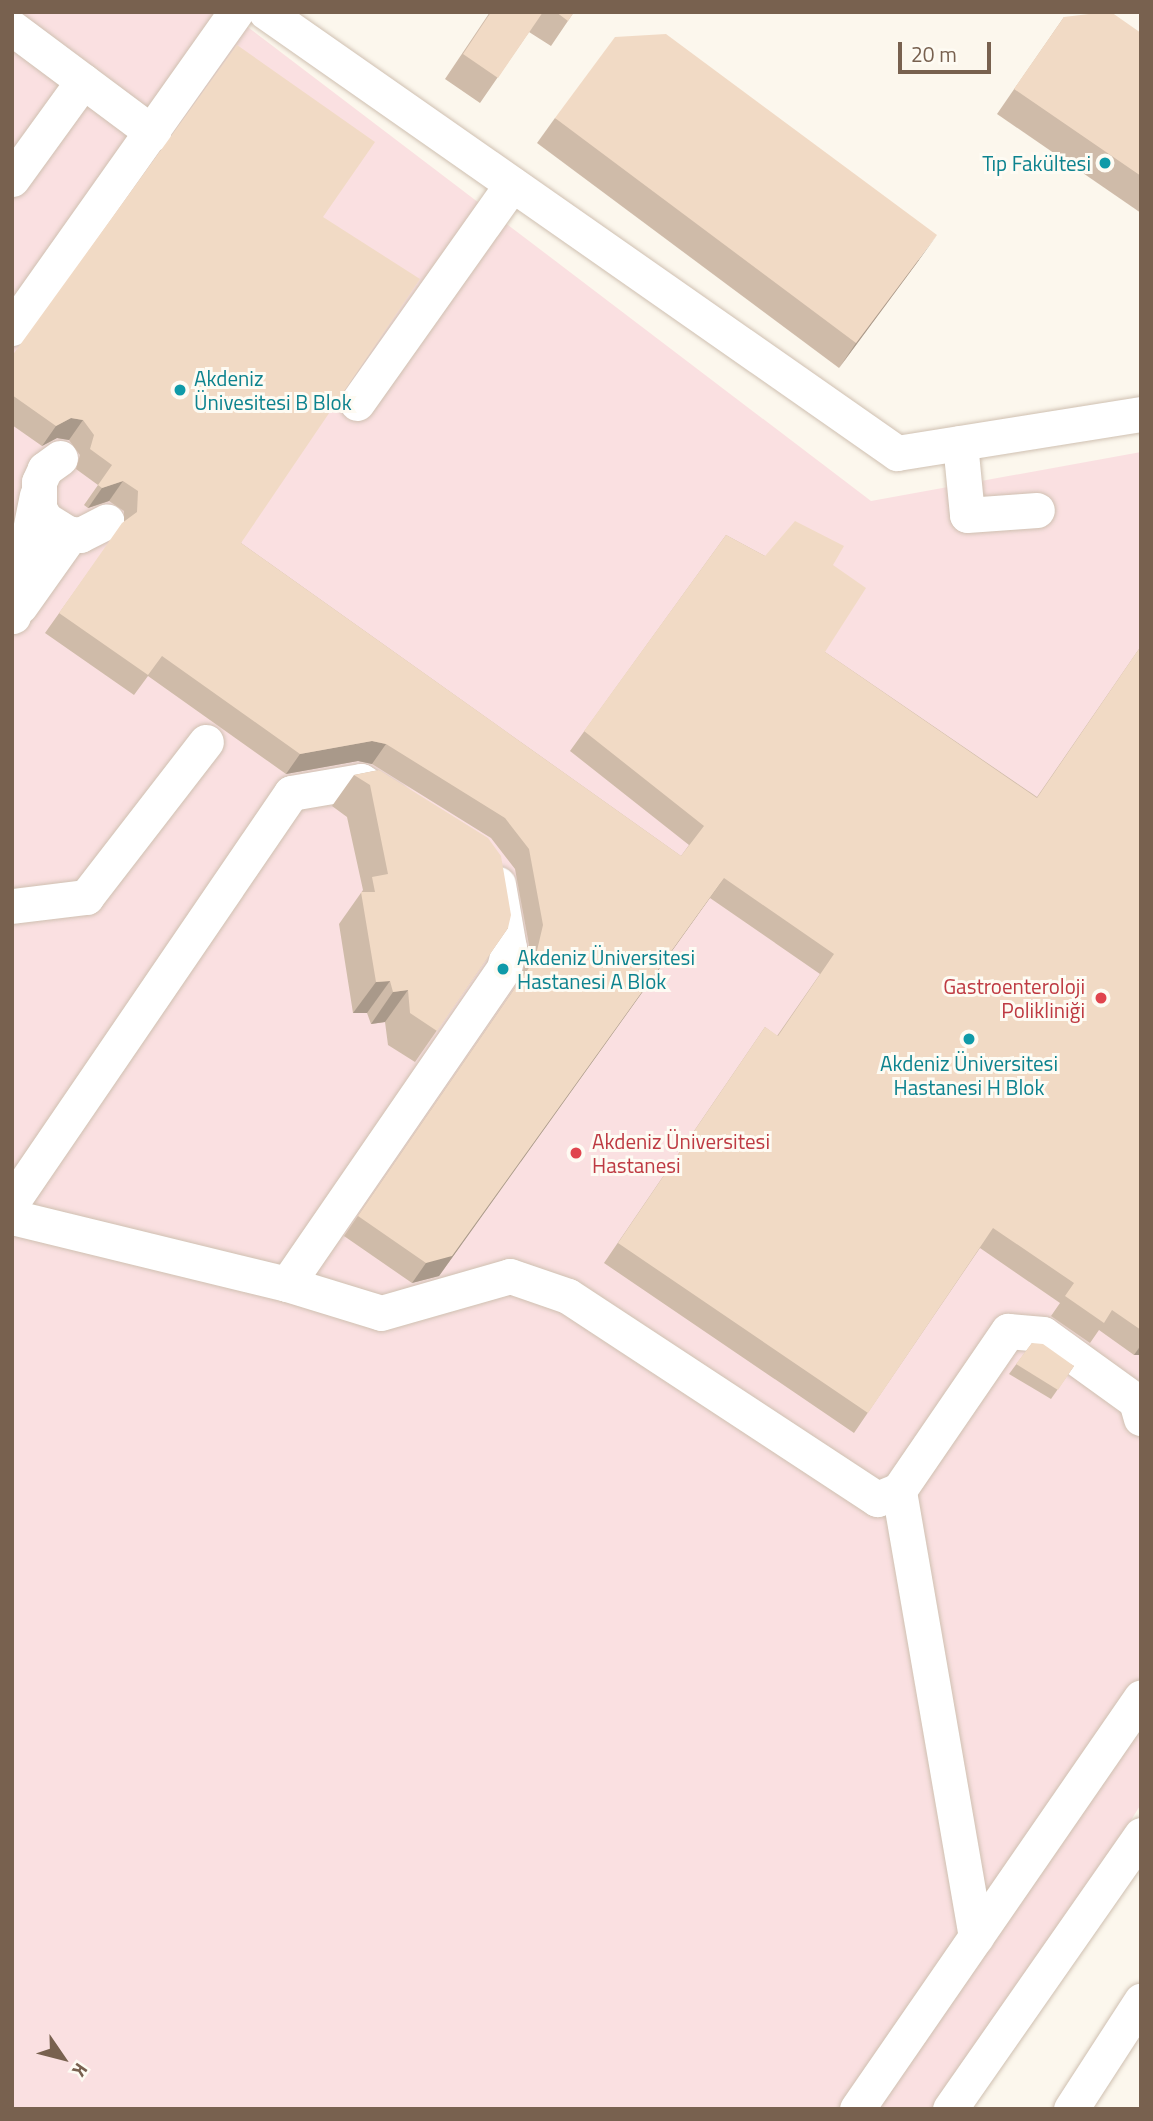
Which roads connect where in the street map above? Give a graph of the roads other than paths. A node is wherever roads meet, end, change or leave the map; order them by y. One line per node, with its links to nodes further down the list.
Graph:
1 (260, 13): 4 (lane); 6 (lane)
2 (12, 29): 3 (lane)
3 (83, 81): 4 (lane); 5 (lane)
4 (153, 133): 7 (lane)
5 (12, 179)
6 (512, 184): 8 (lane); 10 (lane)
7 (12, 328)
8 (357, 403)
9 (1141, 414): 10 (lane)
10 (960, 443): 13 (lane)
11 (60, 458): 12 (lane)
12 (37, 495): 15 (lane); 16 (lane)
13 (1037, 510)
14 (107, 521): 15 (lane)
15 (71, 534): 16 (lane)
16 (13, 617)
17 (206, 742): 20 (lane)
18 (415, 815): 21 (lane)
19 (480, 855): 23 (lane)
20 (12, 906)
21 (12, 1202)
22 (12, 1217): 23 (lane)
23 (287, 1284): 25 (lane)
24 (1141, 1418): 25 (lane)
25 (899, 1490): 28 (lane)
26 (1141, 1698): 28 (lane)
27 (1141, 1835): 31 (lane)
28 (976, 1937): 30 (lane)
29 (1141, 2001): 32 (lane)
30 (857, 2109)
31 (950, 2109)
32 (1071, 2109)

